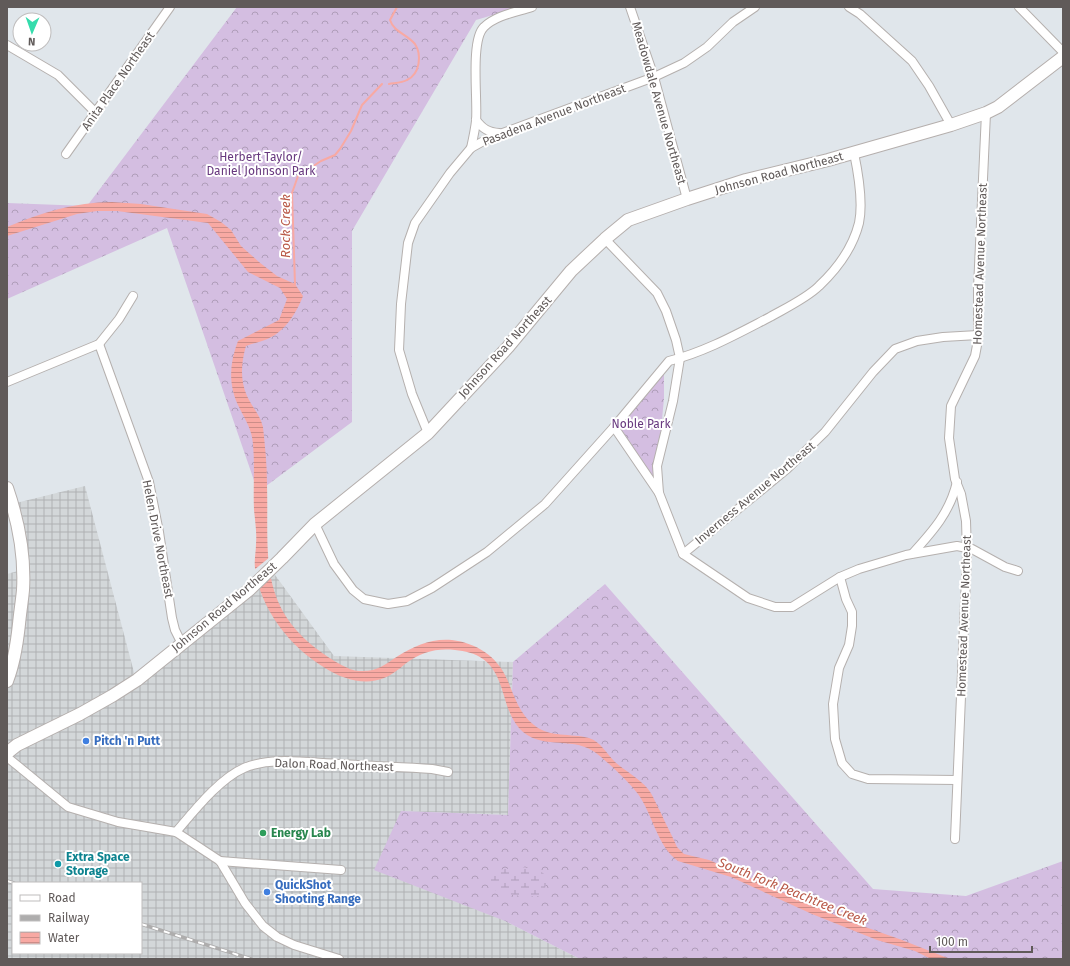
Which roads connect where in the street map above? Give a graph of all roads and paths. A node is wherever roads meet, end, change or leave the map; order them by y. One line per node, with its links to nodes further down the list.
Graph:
1 (170, 7): 11 (street, Anita Place Northeast)
2 (532, 7): 13 (street)
3 (630, 7): 10 (street, Meadowdale Avenue Northeast)
4 (755, 7): 10 (street, Pasadena Avenue Northeast)
5 (849, 7): 14 (street)
6 (1019, 7): 8 (street)
7 (7, 45): 11 (street)
8 (1063, 52)
9 (1063, 57): 12 (street, Johnson Road Northeast)
10 (654, 77): 15 (street, Pasadena Avenue Northeast); 19 (street, Meadowdale Avenue Northeast)
11 (96, 113): 18 (street, Anita Place Northeast)
12 (986, 113): 14 (street, Johnson Road Northeast); 22 (street, Homestead Avenue Northeast)
13 (476, 120): 15 (street); 16 (street)
14 (951, 125): 17 (street, Johnson Road Northeast)
15 (502, 133): 16 (street, Pasadena Avenue Northeast)
16 (471, 148): 27 (street, Pasadena Avenue Northeast)
17 (854, 153): 19 (street, Johnson Road Northeast); 24 (street)
18 (66, 154)
19 (687, 199): 20 (street, Johnson Road Northeast)
20 (605, 239): 24 (street); 27 (street, Johnson Road Northeast)
21 (133, 296): 23 (street)
22 (978, 335): 28 (street, Homestead Avenue Northeast); 34 (street, Inverness Avenue Northeast)
23 (99, 344): 25 (street); 37 (street, Helen Drive Northeast)
24 (680, 358): 26 (street); 30 (street)
25 (7, 382)
26 (614, 427): 30 (street); 31 (street)
27 (428, 433): 31 (street, Johnson Road Northeast)
28 (957, 482): 32 (street, Homestead Avenue Northeast); 33 (street)
29 (7, 488): 38 (street)
30 (659, 493): 34 (street)
31 (315, 524): 37 (street, Johnson Road Northeast)
32 (967, 548): 33 (street); 35 (street); 42 (street, Homestead Avenue Northeast)
33 (913, 553): 36 (street)
34 (683, 554): 36 (street)
35 (1018, 571)
36 (840, 577): 42 (street)
37 (182, 644): 39 (street, Johnson Road Northeast)
38 (7, 681)
39 (7, 753)
40 (7, 757): 43 (street)
41 (448, 772): 43 (street, Dalon Road Northeast)
42 (957, 780): 44 (street, Homestead Avenue Northeast)
43 (176, 832): 45 (street)
44 (955, 839)
45 (220, 861): 46 (street); 47 (street)
46 (341, 870)
47 (339, 959)

